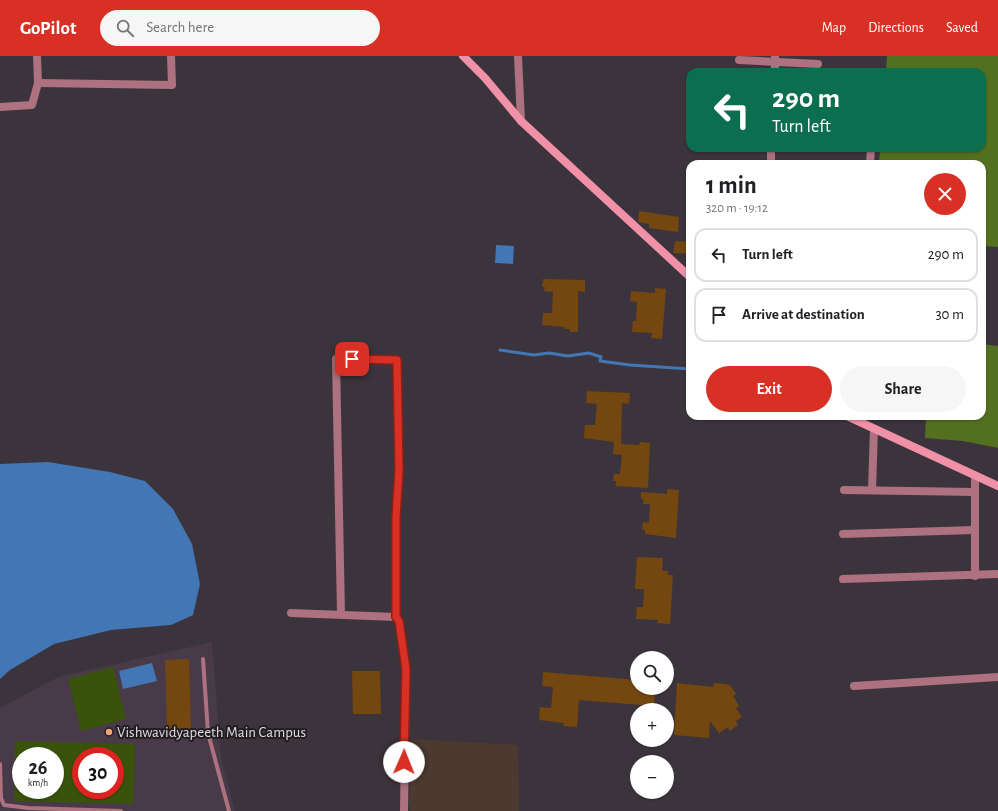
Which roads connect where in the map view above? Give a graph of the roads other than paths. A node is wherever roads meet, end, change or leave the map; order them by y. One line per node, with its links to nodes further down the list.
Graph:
1 (37, 56): 8 (street)
2 (171, 56): 8 (street)
3 (463, 56): 10 (main road)
4 (518, 56): 10 (street)
5 (775, 59): 6 (street); 7 (street)
6 (739, 60)
7 (818, 64)
8 (38, 83): 9 (street)
9 (0, 107)
10 (521, 121): 11 (main road)
11 (686, 273)
12 (857, 420): 13 (main road)
13 (874, 429): 14 (main road); 17 (street)
14 (976, 476): 15 (main road); 18 (street)
15 (998, 486)
16 (844, 490): 17 (street)
17 (872, 490): 18 (street)
18 (975, 492): 19 (street)
19 (975, 530): 20 (street); 22 (street)
20 (843, 534)
21 (998, 574): 22 (street)
22 (975, 576): 23 (street)
23 (843, 579)
24 (291, 613): 25 (street)
25 (341, 614): 26 (street); 26 (street)
26 (396, 617): 33 (street)
27 (203, 659): 32 (lane)
28 (998, 677): 29 (street)
29 (854, 686)
30 (0, 764): 31 (lane)
31 (121, 811)
32 (229, 811)
33 (404, 811)

